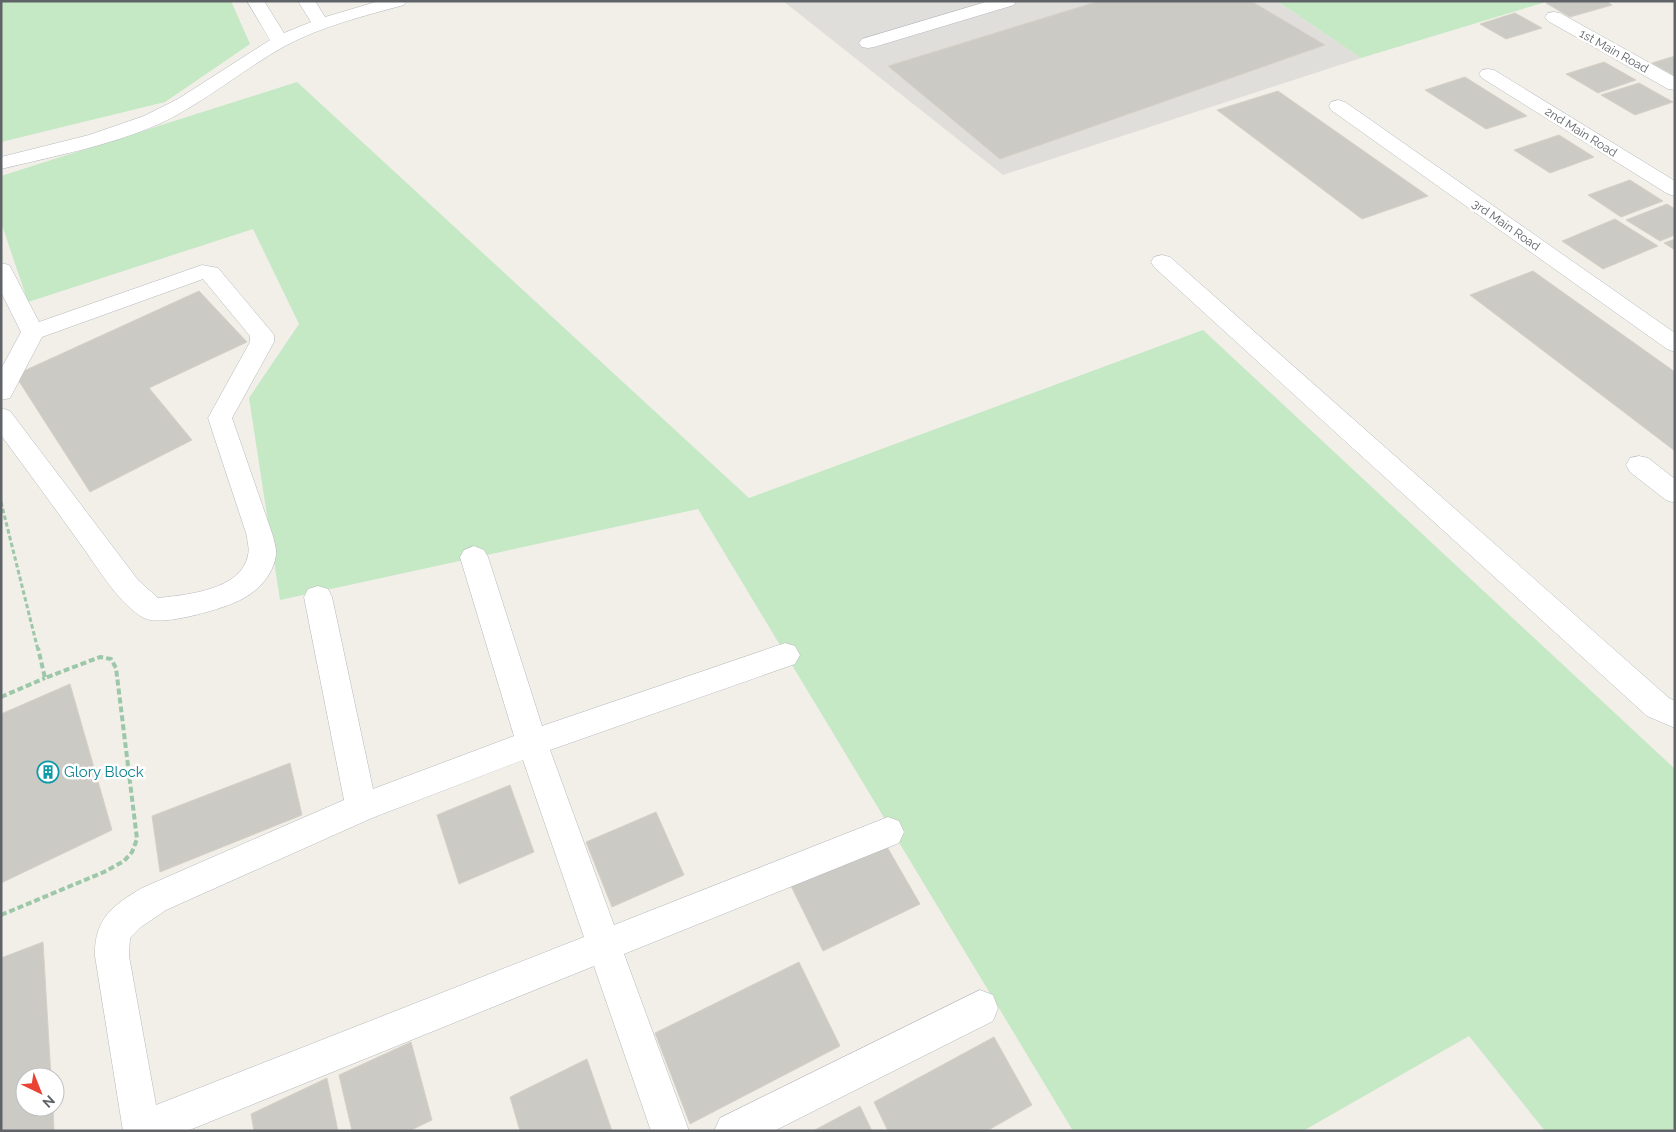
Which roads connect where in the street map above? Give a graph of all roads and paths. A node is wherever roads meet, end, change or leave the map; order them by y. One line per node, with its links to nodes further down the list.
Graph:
1 (276, 1): 5 (street)
2 (306, 1): 7 (street)
3 (398, 1): 7 (street)
4 (996, 3): 9 (street)
5 (257, 4): 8 (street)
6 (1554, 17): 11 (street, 1st Main Road)
7 (321, 23): 8 (street)
8 (280, 42): 13 (street)
9 (868, 44)
10 (1488, 74): 14 (street, 2nd Main Road)
11 (1675, 85)
12 (1338, 106): 18 (street, 3rd Main Road)
13 (1, 163)
14 (1675, 190)
15 (1162, 262): 29 (street)
16 (1, 270): 17 (street)
17 (34, 332): 19 (street); 20 (street)
18 (1675, 344)
19 (1, 392)
20 (1, 417)
21 (1639, 465): 22 (street)
22 (1675, 493)
23 (1, 502): 27 (path)
24 (474, 557): 30 (street)
25 (318, 597): 31 (street)
26 (786, 655): 30 (street)
27 (45, 678): 28 (path); 33 (path)
28 (1, 697)
29 (1675, 715)
30 (532, 743): 31 (street); 34 (street)
31 (361, 808): 36 (street)
32 (888, 832): 34 (street)
33 (1, 915)
34 (603, 946): 36 (street); 37 (street)
35 (980, 1008): 38 (street)
36 (142, 1130)
37 (670, 1131)
38 (733, 1131)

